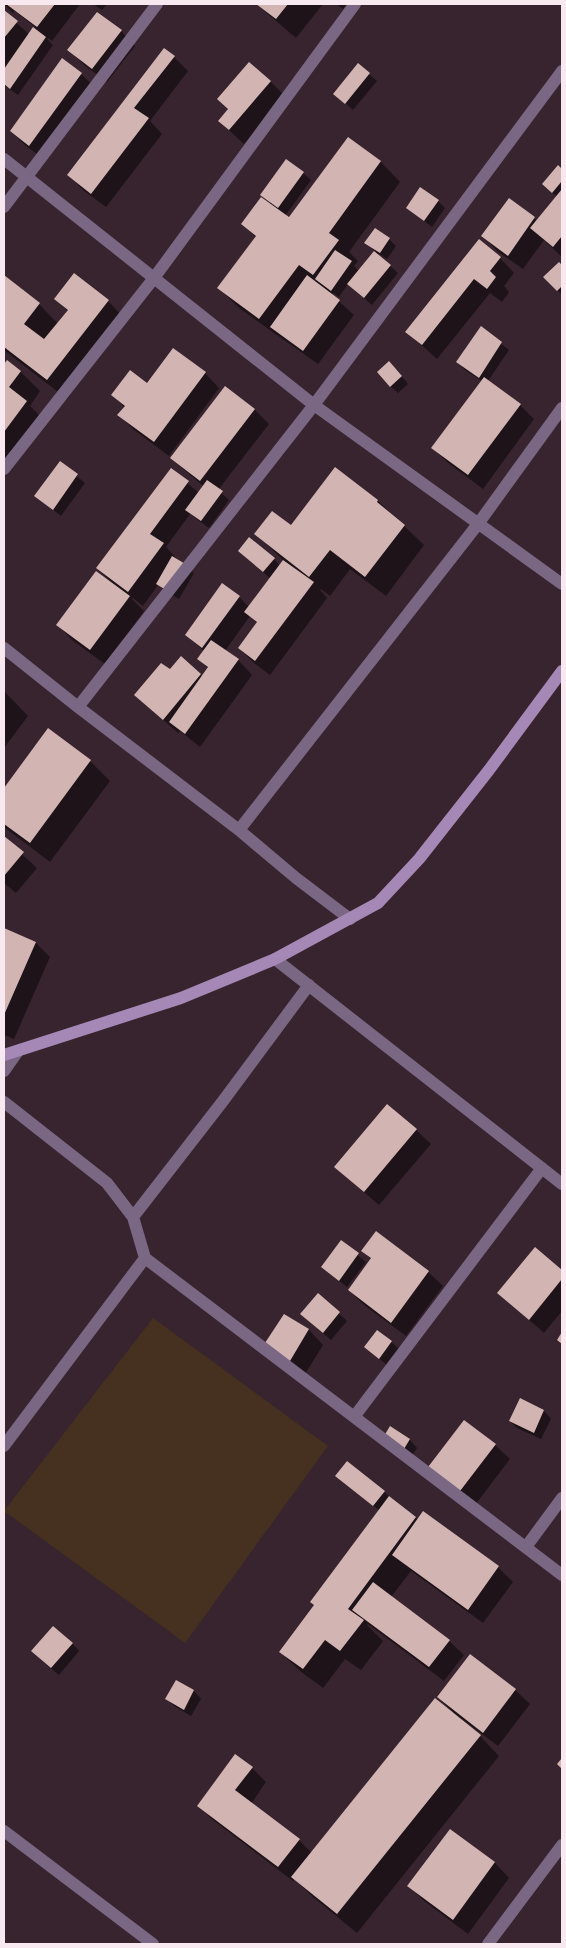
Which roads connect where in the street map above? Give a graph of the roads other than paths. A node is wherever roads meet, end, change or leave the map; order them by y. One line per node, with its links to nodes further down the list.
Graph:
1 (157, 4): 5 (street)
2 (355, 4): 7 (street)
3 (562, 71): 8 (street)
4 (4, 159): 5 (street)
5 (26, 176): 6 (street); 7 (street)
6 (4, 206)
7 (154, 278): 8 (street); 10 (street)
8 (314, 405): 11 (street); 15 (street)
9 (562, 408): 11 (street)
10 (4, 469)
11 (478, 524): 12 (street); 16 (street)
12 (562, 584)
13 (4, 648): 15 (street)
14 (562, 671): 17 (street)
15 (78, 707): 16 (street)
16 (239, 830): 17 (street)
17 (350, 918): 18 (street)
18 (275, 959): 19 (street); 20 (street)
19 (309, 985): 24 (street); 26 (street)
20 (18, 1051): 21 (street); 22 (street)
21 (4, 1055)
22 (4, 1071)
23 (4, 1102): 26 (street)
24 (542, 1168): 25 (street); 28 (street)
25 (562, 1184)
26 (133, 1217): 27 (street)
27 (145, 1258): 28 (street); 29 (street)
28 (354, 1417): 31 (street)
29 (4, 1446)
30 (562, 1498): 31 (street)
31 (526, 1547): 32 (street)
32 (562, 1575)
33 (4, 1831): 35 (street)
34 (562, 1845): 36 (street)
35 (153, 1944)
36 (488, 1944)

